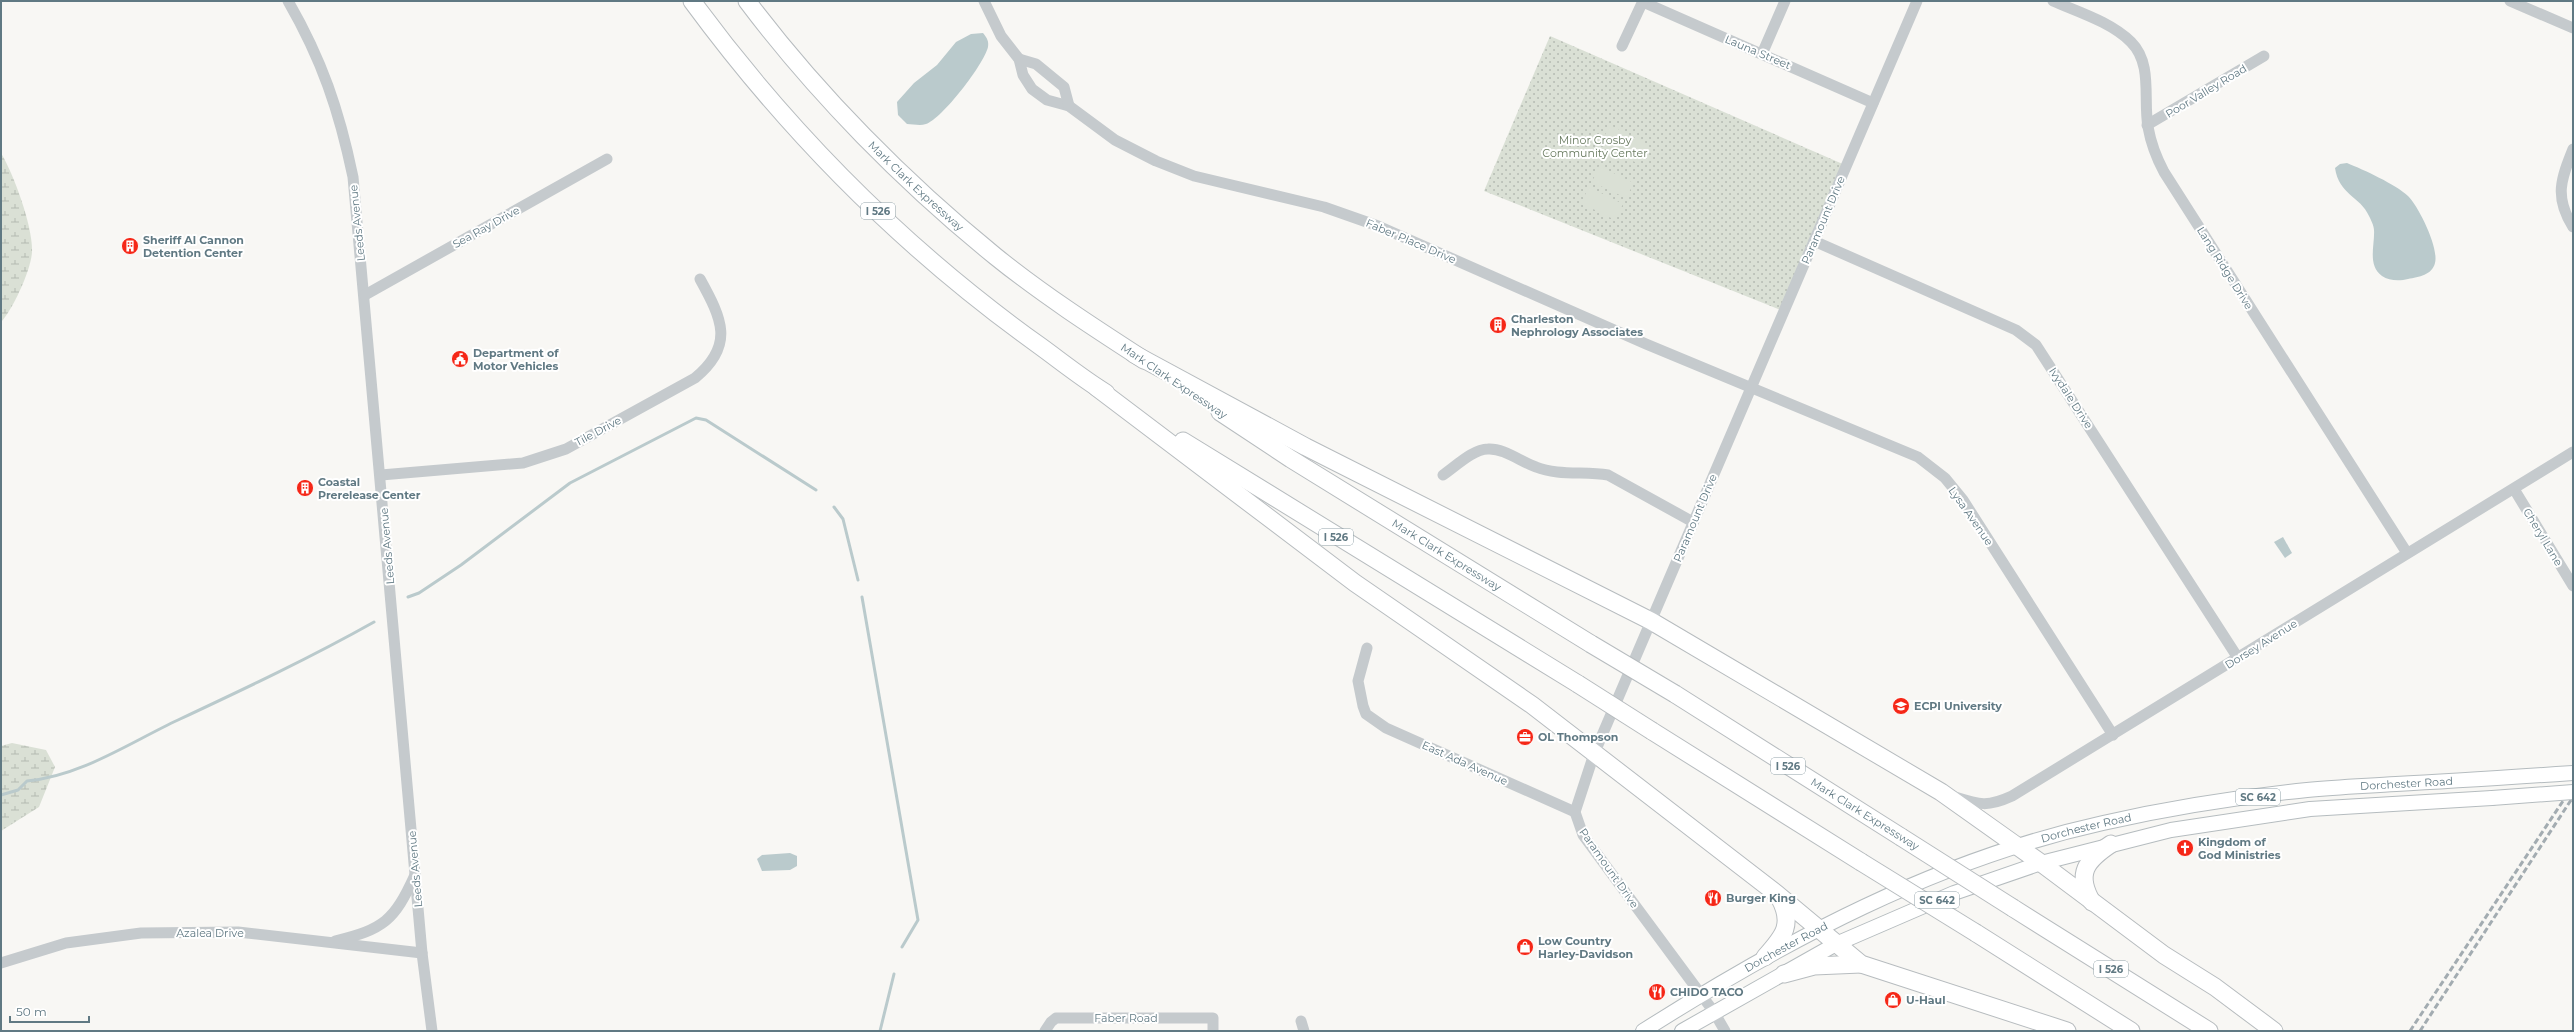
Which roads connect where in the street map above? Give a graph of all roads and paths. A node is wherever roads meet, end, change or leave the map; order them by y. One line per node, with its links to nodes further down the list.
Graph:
1 (288, 1): 23 (street, Leeds Avenue)
2 (692, 1): 26 (highway, I 526)
3 (747, 1): 24 (highway, Mark Clark Expressway / I 526)
4 (984, 1): 14 (street, Faber Place Drive)
5 (1785, 1): 12 (street)
6 (1917, 1): 15 (street, Paramount Drive)
7 (2053, 1): 17 (street, Lang Ridge Drive)
8 (2510, 1): 10 (street)
9 (1643, 2): 11 (street); 12 (street, Launa Street)
10 (2573, 28)
11 (1622, 46)
12 (1762, 54): 15 (street, Launa Street)
13 (2264, 56): 17 (street, Poor Valley Road)
14 (1019, 59): 16 (street); 16 (street, Faber Place Drive)
15 (1873, 102): 21 (street, Paramount Drive)
16 (1069, 106): 25 (street, Faber Place Drive)
17 (2147, 125): 32 (street, Lang Ridge Drive)
18 (2573, 149): 20 (street)
19 (607, 159): 23 (street, Sea Ray Drive)
20 (2573, 227)
21 (1814, 241): 25 (street, Paramount Drive); 36 (street, Ivydale Drive)
22 (700, 279): 29 (street, Tile Drive)
23 (365, 295): 29 (street, Leeds Avenue)
24 (1134, 354): 34 (highway); 67 (highway, Mark Clark Expressway / I 526, bridge)
25 (1752, 386): 31 (street, Paramount Drive); 37 (street, Lysa Avenue)
26 (1096, 387): 38 (highway); 66 (highway, I 526, bridge)
27 (2573, 452): 30 (street, Dorsey Avenue)
28 (1443, 474): 31 (street)
29 (381, 475): 46 (street, Leeds Avenue)
30 (2514, 489): 32 (street, Dorsey Avenue); 33 (street, Cheryl Lane)
31 (1693, 522): 34 (street, Paramount Drive)
32 (2407, 554): 36 (street, Dorsey Avenue)
33 (2573, 586)
34 (1651, 621): 38 (street, Paramount Drive); 40 (highway)
35 (1367, 648): 42 (street, East Ada Avenue)
36 (2238, 658): 37 (street, Dorsey Avenue)
37 (2113, 735): 40 (street, Dorsey Avenue)
38 (1594, 754): 42 (street, Paramount Drive); 47 (highway)
39 (2573, 773): 44 (main road, Dorchester Road / SC 642)
40 (1941, 792): 44 (highway)
41 (2573, 792): 43 (main road, Dorchester Road / SC 642, bridge)
42 (1575, 812): 57 (street, Paramount Drive)
43 (2111, 844): 45 (main road, Dorchester Road / SC 642); 48 (highway)
44 (2016, 846): 45 (highway); 49 (main road, Dorchester Road / SC 642)
45 (2041, 863): 48 (highway); 51 (main road, Dorchester Road / SC 642)
46 (416, 874): 50 (street); 52 (street, Leeds Avenue)
47 (1777, 894): 49 (highway); 53 (highway)
48 (2093, 904): 68 (highway)
49 (1818, 928): 51 (highway); 53 (main road, Dorchester Road / SC 642)
50 (328, 942): 52 (street, Azalea Drive); 54 (street, Azalea Drive)
51 (1836, 944): 55 (highway); 56 (main road, Dorchester Road / SC 642)
52 (422, 953): 59 (street, Leeds Avenue)
53 (1765, 957): 57 (main road, Dorchester Road / SC 642)
54 (1, 963)
55 (1861, 964): 56 (highway); 65 (highway)
56 (1784, 974): 58 (main road, Dorchester Road / SC 642)
57 (1701, 994): 58 (street, Paramount Drive); 62 (main road, Dorchester Road / SC 642)
58 (1714, 1012): 63 (main road, Dorchester Road / SC 642); 64 (street, Paramount Drive)
59 (432, 1031)
60 (1045, 1031): 61 (street, Faber Road)
61 (1213, 1031)
62 (1642, 1031)
63 (1682, 1031)
64 (1726, 1031)
65 (2066, 1031)
66 (2131, 1031)
67 (2209, 1031)
68 (2274, 1031)

